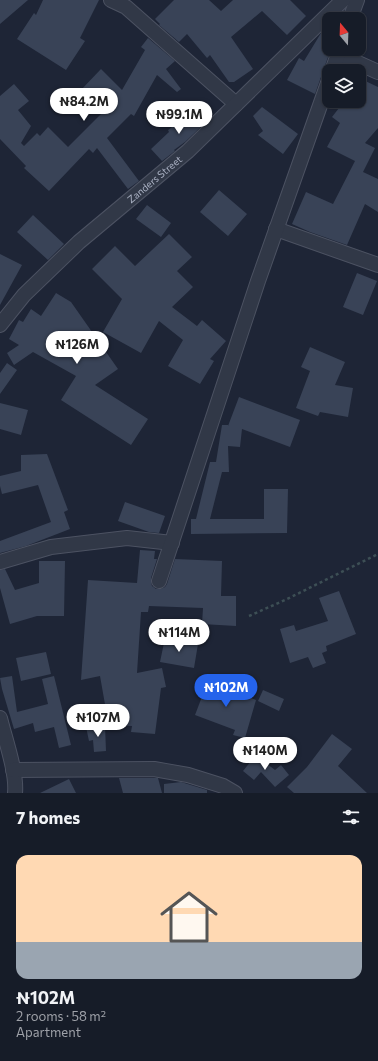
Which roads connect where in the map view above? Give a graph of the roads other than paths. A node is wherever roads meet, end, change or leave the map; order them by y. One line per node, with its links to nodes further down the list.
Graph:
1 (111, 0): 8 (street)
2 (344, 0): 8 (street, Zanders Street)
3 (357, 0): 4 (street)
4 (353, 12)
5 (347, 56): 6 (street)
6 (378, 72)
7 (322, 100): 9 (street)
8 (236, 104): 11 (street, Zanders Street)
9 (276, 229): 10 (street); 12 (street)
10 (378, 265)
11 (0, 325)
12 (172, 543): 13 (street); 14 (street)
13 (0, 562)
14 (159, 582)
15 (0, 718): 16 (street)
16 (13, 770): 17 (street); 18 (street)
17 (15, 793)
18 (235, 793)

